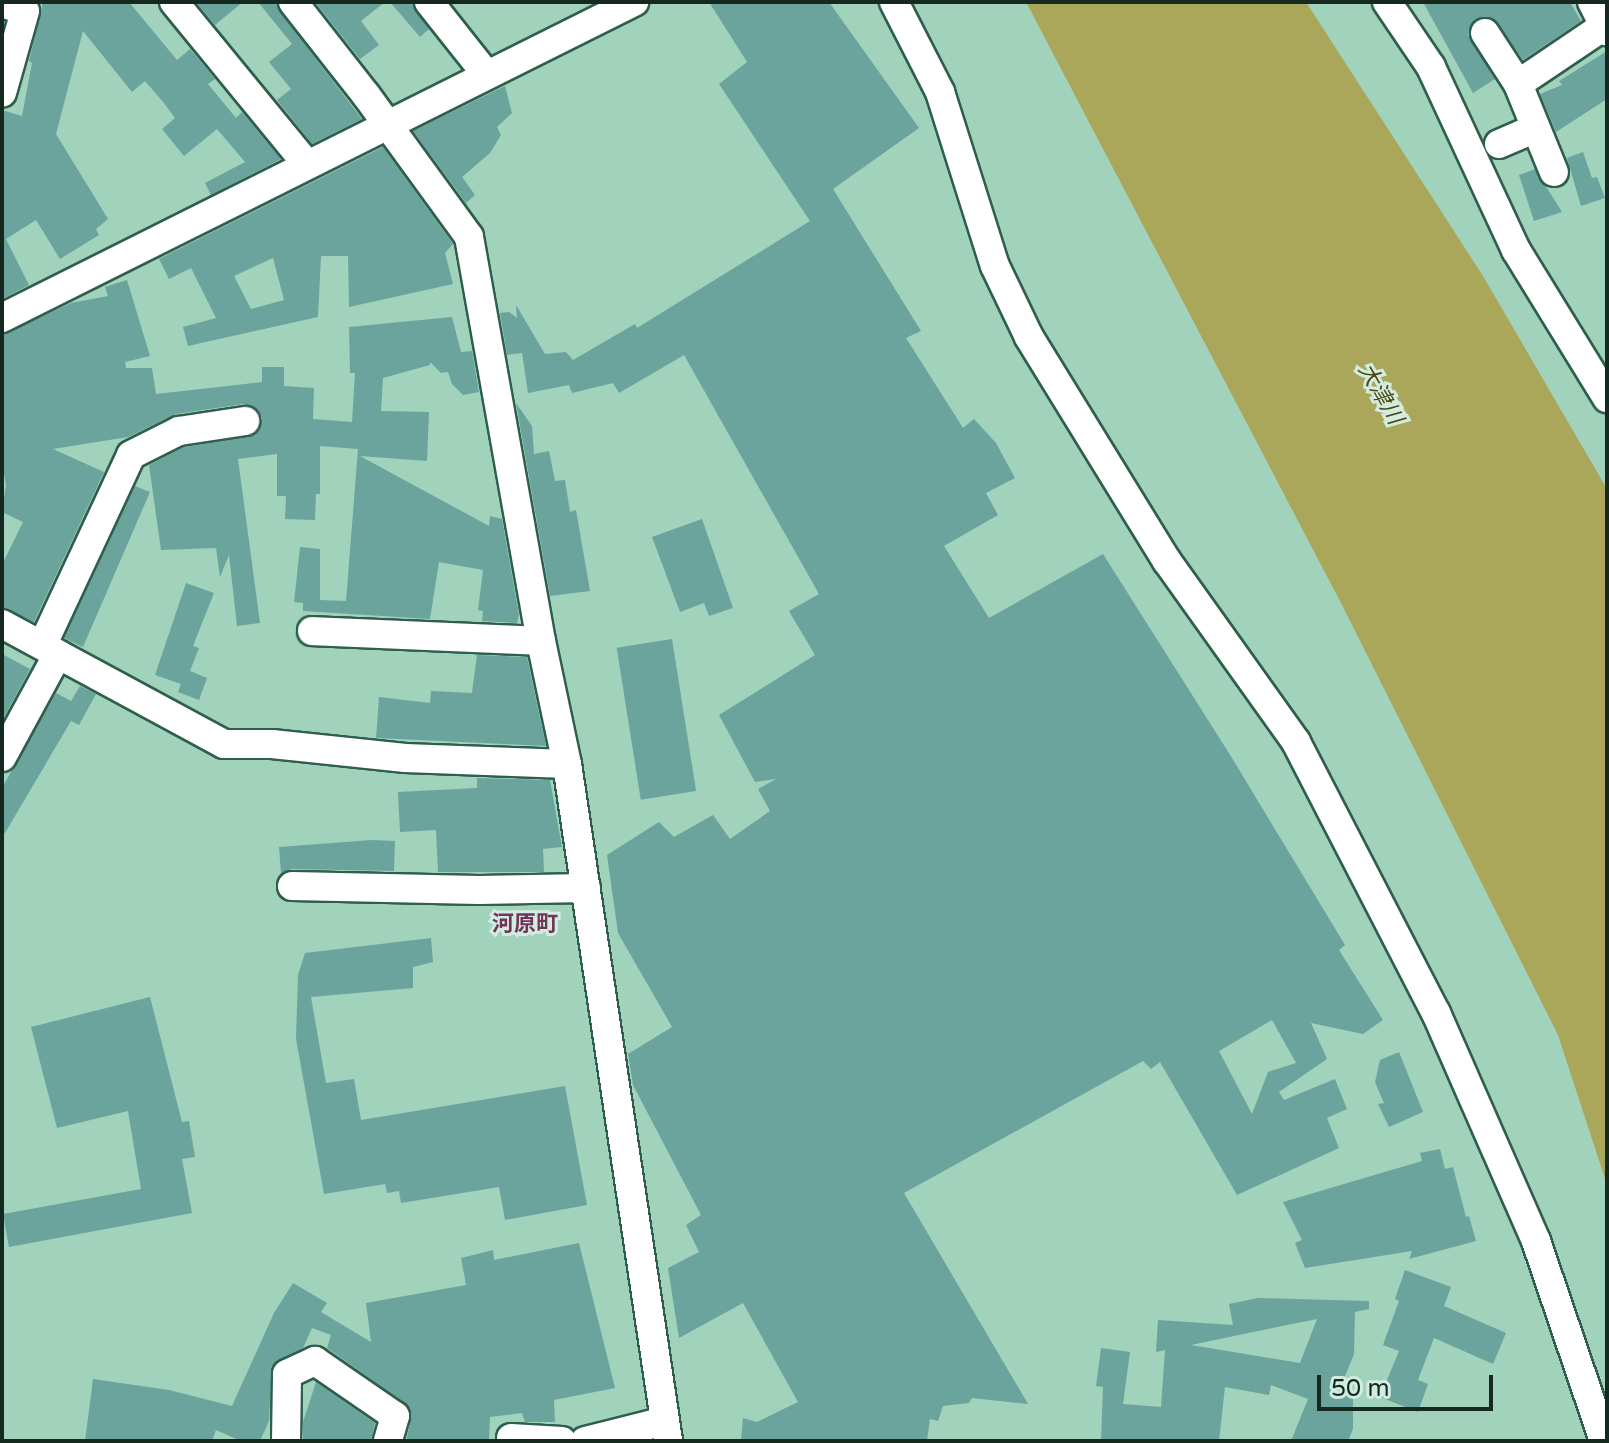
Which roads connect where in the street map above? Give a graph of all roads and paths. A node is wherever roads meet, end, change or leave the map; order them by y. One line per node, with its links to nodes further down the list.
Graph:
1 (174, 2): 16 (street)
2 (293, 2): 13 (street)
3 (429, 2): 10 (street)
4 (634, 2): 10 (street)
5 (894, 2): 35 (street)
6 (1387, 2): 19 (street)
7 (2, 3): 12 (street)
8 (1601, 20): 11 (street)
9 (1485, 33): 11 (street)
10 (486, 74): 13 (street)
11 (1518, 84): 14 (street)
12 (2, 93)
13 (388, 123): 16 (street); 23 (street)
14 (1536, 128): 15 (street); 17 (street)
15 (1499, 144)
16 (306, 163): 18 (street)
17 (1554, 172)
18 (2, 318)
19 (1607, 398)
20 (245, 421): 24 (street)
21 (2, 624): 24 (street)
22 (312, 631): 23 (street)
23 (541, 641): 26 (street)
24 (50, 649): 25 (street); 26 (street)
25 (2, 757)
26 (567, 764): 28 (street)
27 (292, 886): 28 (street)
28 (586, 888): 29 (street)
29 (667, 1431): 34 (street)
30 (511, 1438): 33 (street)
31 (286, 1441): 32 (street)
32 (388, 1441)
33 (562, 1441)
34 (585, 1441)
35 (1604, 1441)

